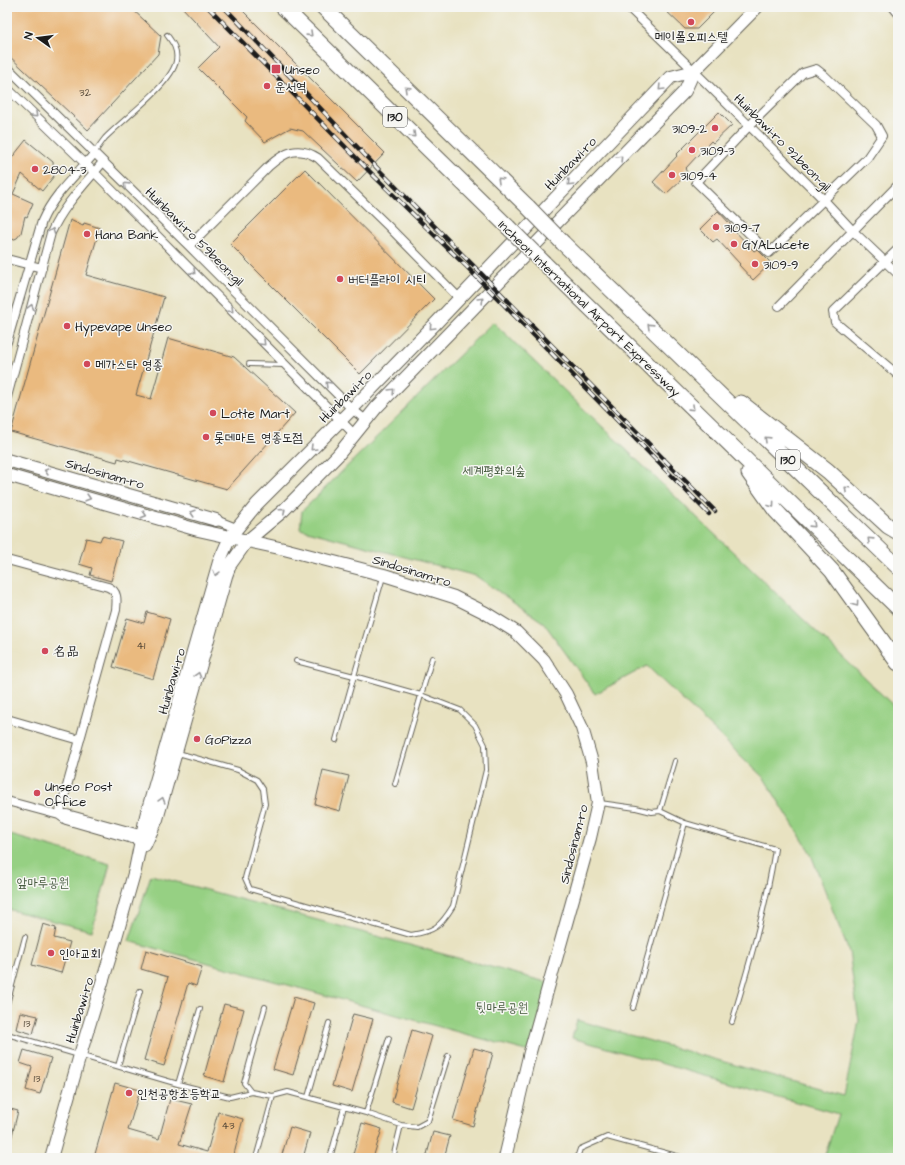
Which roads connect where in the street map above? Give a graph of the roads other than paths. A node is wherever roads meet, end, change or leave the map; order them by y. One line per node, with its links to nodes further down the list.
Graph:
1 (283, 7): 38 (highway, Incheon International Airport Expressway / 130, one-way to 38, bridge)
2 (323, 7): 29 (highway, 130, one-way to 2, bridge)
3 (628, 7): 9 (street, Huinbawi-ro 92beon-gil)
4 (757, 7): 9 (street, Huinbawi-ro)
5 (893, 7): 6 (street)
6 (898, 13)
7 (167, 35): 12 (lane)
8 (7, 67): 12 (street, Huinbawi-ro 59beon-gil)
9 (694, 71): 11 (street, Huinbawi-ro 92beon-gil); 26 (street, Huinbawi-ro, one-way to 26); 36 (street, Huinbawi-ro, one-way to 9)
10 (7, 88): 14 (street, Huinbawi-ro 59beon-gil, one-way to 14)
11 (749, 126): 17 (street, Huinbawi-ro 92beon-gil); 17 (street); 17 (street)
12 (94, 154): 13 (street, Huinbawi-ro 59beon-gil); 14 (street)
13 (103, 162): 15 (street); 19 (street, Huinbawi-ro 59beon-gil, one-way to 13)
14 (85, 164): 15 (street, Huinbawi-ro 59beon-gil); 23 (street)
15 (94, 172): 24 (street, one-way to 15); 31 (street, Huinbawi-ro 59beon-gil, one-way to 31)
16 (898, 185): 18 (street)
17 (824, 200): 18 (street, Huinbawi-ro 92beon-gil)
18 (854, 231): 22 (street, Huinbawi-ro 92beon-gil); 27 (street)
19 (189, 246): 26 (street); 34 (street, Huinbawi-ro 59beon-gil, one-way to 19)
20 (898, 249): 22 (street)
21 (7, 259): 23 (street)
22 (886, 261): 25 (street, Huinbawi-ro 92beon-gil); 32 (street)
23 (29, 264): 24 (street); 28 (street)
24 (42, 268): 33 (street, one-way to 24)
25 (898, 274)
26 (459, 298): 34 (street, Huinbawi-ro, one-way to 34)
27 (779, 306)
28 (7, 342)
29 (678, 353): 42 (highway, one-way to 29); 46 (highway, 130, one-way to 29)
30 (249, 364): 31 (lane)
31 (286, 365): 35 (street, Huinbawi-ro 59beon-gil)
32 (898, 375)
33 (7, 396)
34 (352, 408): 35 (street, Huinbawi-ro); 36 (street, Huinbawi-ro 59beon-gil)
35 (340, 420): 37 (street, Huinbawi-ro 59beon-gil); 43 (street, Huinbawi-ro, one-way to 43)
36 (366, 421): 37 (street, Huinbawi-ro)
37 (355, 435): 44 (street, Huinbawi-ro, one-way to 37)
38 (725, 440): 48 (highway, Incheon International Airport Expressway / 130, one-way to 48); 51 (highway, one-way to 51)
39 (7, 460): 41 (street, Sindosinam-ro, one-way to 39)
40 (7, 475): 43 (street, Sindosinam-ro, one-way to 43)
41 (216, 520): 43 (street, Sindosinam-ro)
42 (895, 531)
43 (233, 533): 44 (street, Sindosinam-ro); 65 (street, Huinbawi-ro, one-way to 65)
44 (250, 538): 47 (street, Sindosinam-ro); 57 (street, Huinbawi-ro, one-way to 44)
45 (7, 560): 55 (street)
46 (898, 567)
47 (384, 575): 52 (lane); 61 (street, Sindosinam-ro)
48 (898, 608)
49 (432, 658): 53 (lane)
50 (296, 661): 52 (lane)
51 (898, 663)
52 (354, 676): 53 (lane); 56 (lane)
53 (421, 695): 57 (lane); 59 (lane)
54 (7, 719): 55 (street)
55 (80, 740): 63 (street)
56 (336, 740)
57 (175, 753): 65 (street, Huinbawi-ro, one-way to 57)
58 (675, 761): 62 (lane)
59 (395, 784)
60 (7, 800): 63 (street)
61 (598, 803): 62 (lane); 90 (street, Sindosinam-ro)
62 (660, 811): 64 (lane)
63 (59, 815): 65 (street)
64 (685, 823): 70 (lane); 72 (lane)
65 (145, 839): 76 (street, Huinbawi-ro)
66 (25, 936): 68 (lane)
67 (140, 991): 78 (lane)
68 (7, 1004)
69 (265, 1007): 80 (lane)
70 (633, 1008)
71 (200, 1009): 79 (lane)
72 (732, 1022)
73 (329, 1023): 82 (lane)
74 (7, 1034): 76 (lane)
75 (389, 1038): 84 (lane)
76 (80, 1055): 78 (lane); 86 (street, Huinbawi-ro)
77 (448, 1056): 85 (lane)
78 (118, 1066): 79 (lane)
79 (178, 1084): 80 (lane)
80 (251, 1092): 81 (lane)
81 (273, 1096): 82 (lane); 87 (lane)
82 (308, 1097): 83 (lane)
83 (344, 1107): 84 (lane); 88 (lane)
84 (366, 1113): 85 (lane)
85 (402, 1124): 89 (lane)
86 (51, 1158)
87 (256, 1158)
88 (330, 1158)
89 (393, 1158)
90 (505, 1158)
91 (578, 1158): 92 (lane)
92 (684, 1158)

